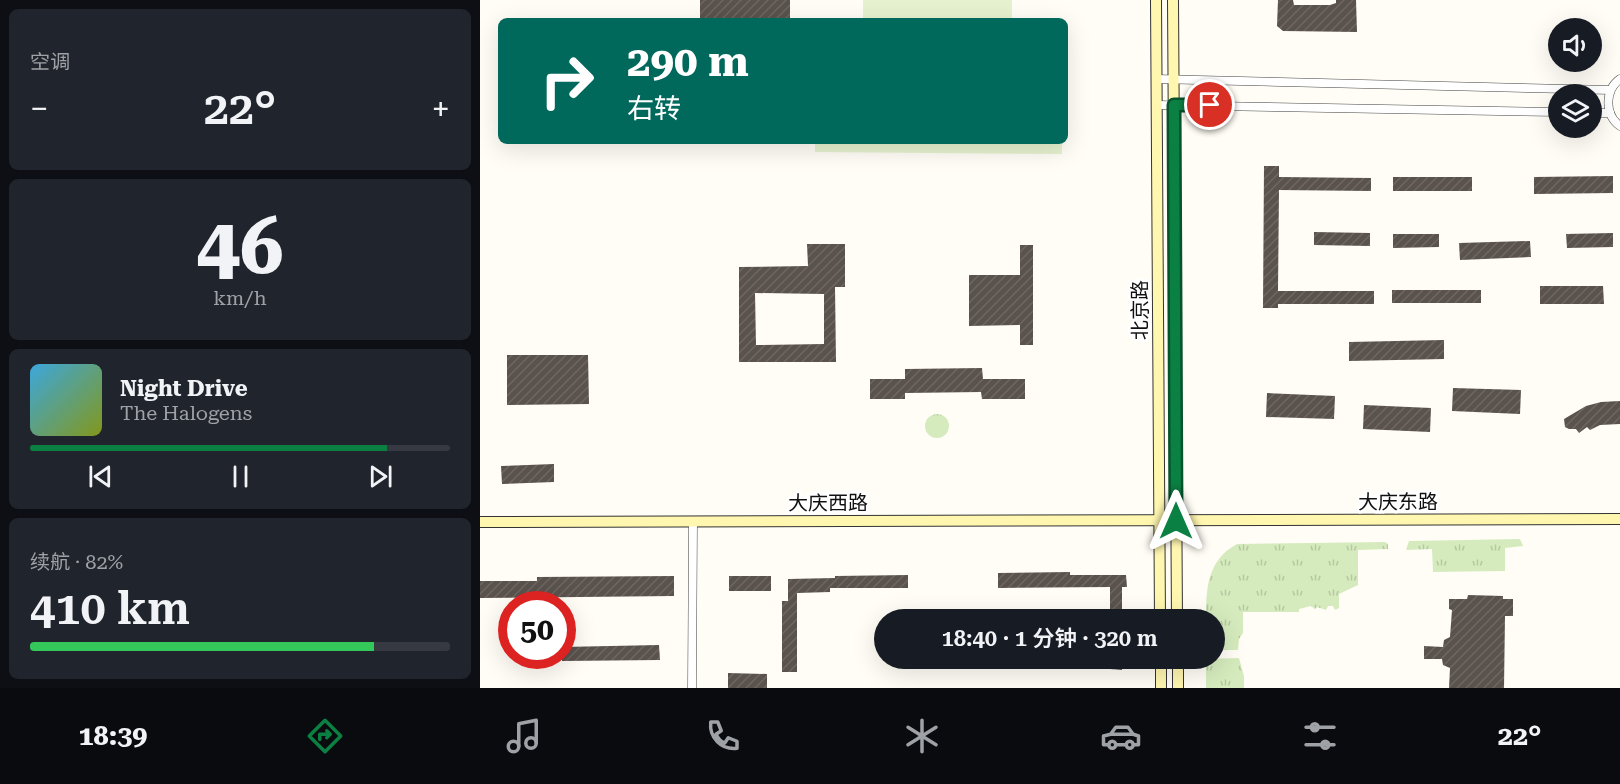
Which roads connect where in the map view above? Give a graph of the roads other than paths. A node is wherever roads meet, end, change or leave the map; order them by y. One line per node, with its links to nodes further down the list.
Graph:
1 (1156, 0): 3 (main road, 北京路)
2 (1173, 0): 5 (main road, 北京路)
3 (1156, 79): 5 (street); 7 (main road, 北京路)
4 (1620, 79): 6 (street)
5 (1173, 80): 6 (street); 8 (main road, 北京路)
6 (1610, 90): 11 (street)
7 (1156, 105): 8 (street); 15 (main road, 北京路)
8 (1174, 105): 9 (street); 16 (main road, 北京路)
9 (1548, 112)
10 (1602, 113): 11 (street)
11 (1610, 113): 12 (street)
12 (1620, 126)
13 (1620, 519): 16 (main road, 大庆东路)
14 (693, 521): 15 (main road, 大庆西路); 17 (main road, 大庆西路); 22 (street)
15 (1159, 521): 16 (main road, 大庆西路); 18 (main road, 北京路)
16 (1176, 521): 19 (main road, 北京路)
17 (480, 522)
18 (1160, 609)
19 (1178, 609)
20 (1161, 669): 23 (main road)
21 (1178, 669): 24 (main road)
22 (692, 688)
23 (1161, 688)
24 (1178, 688)

